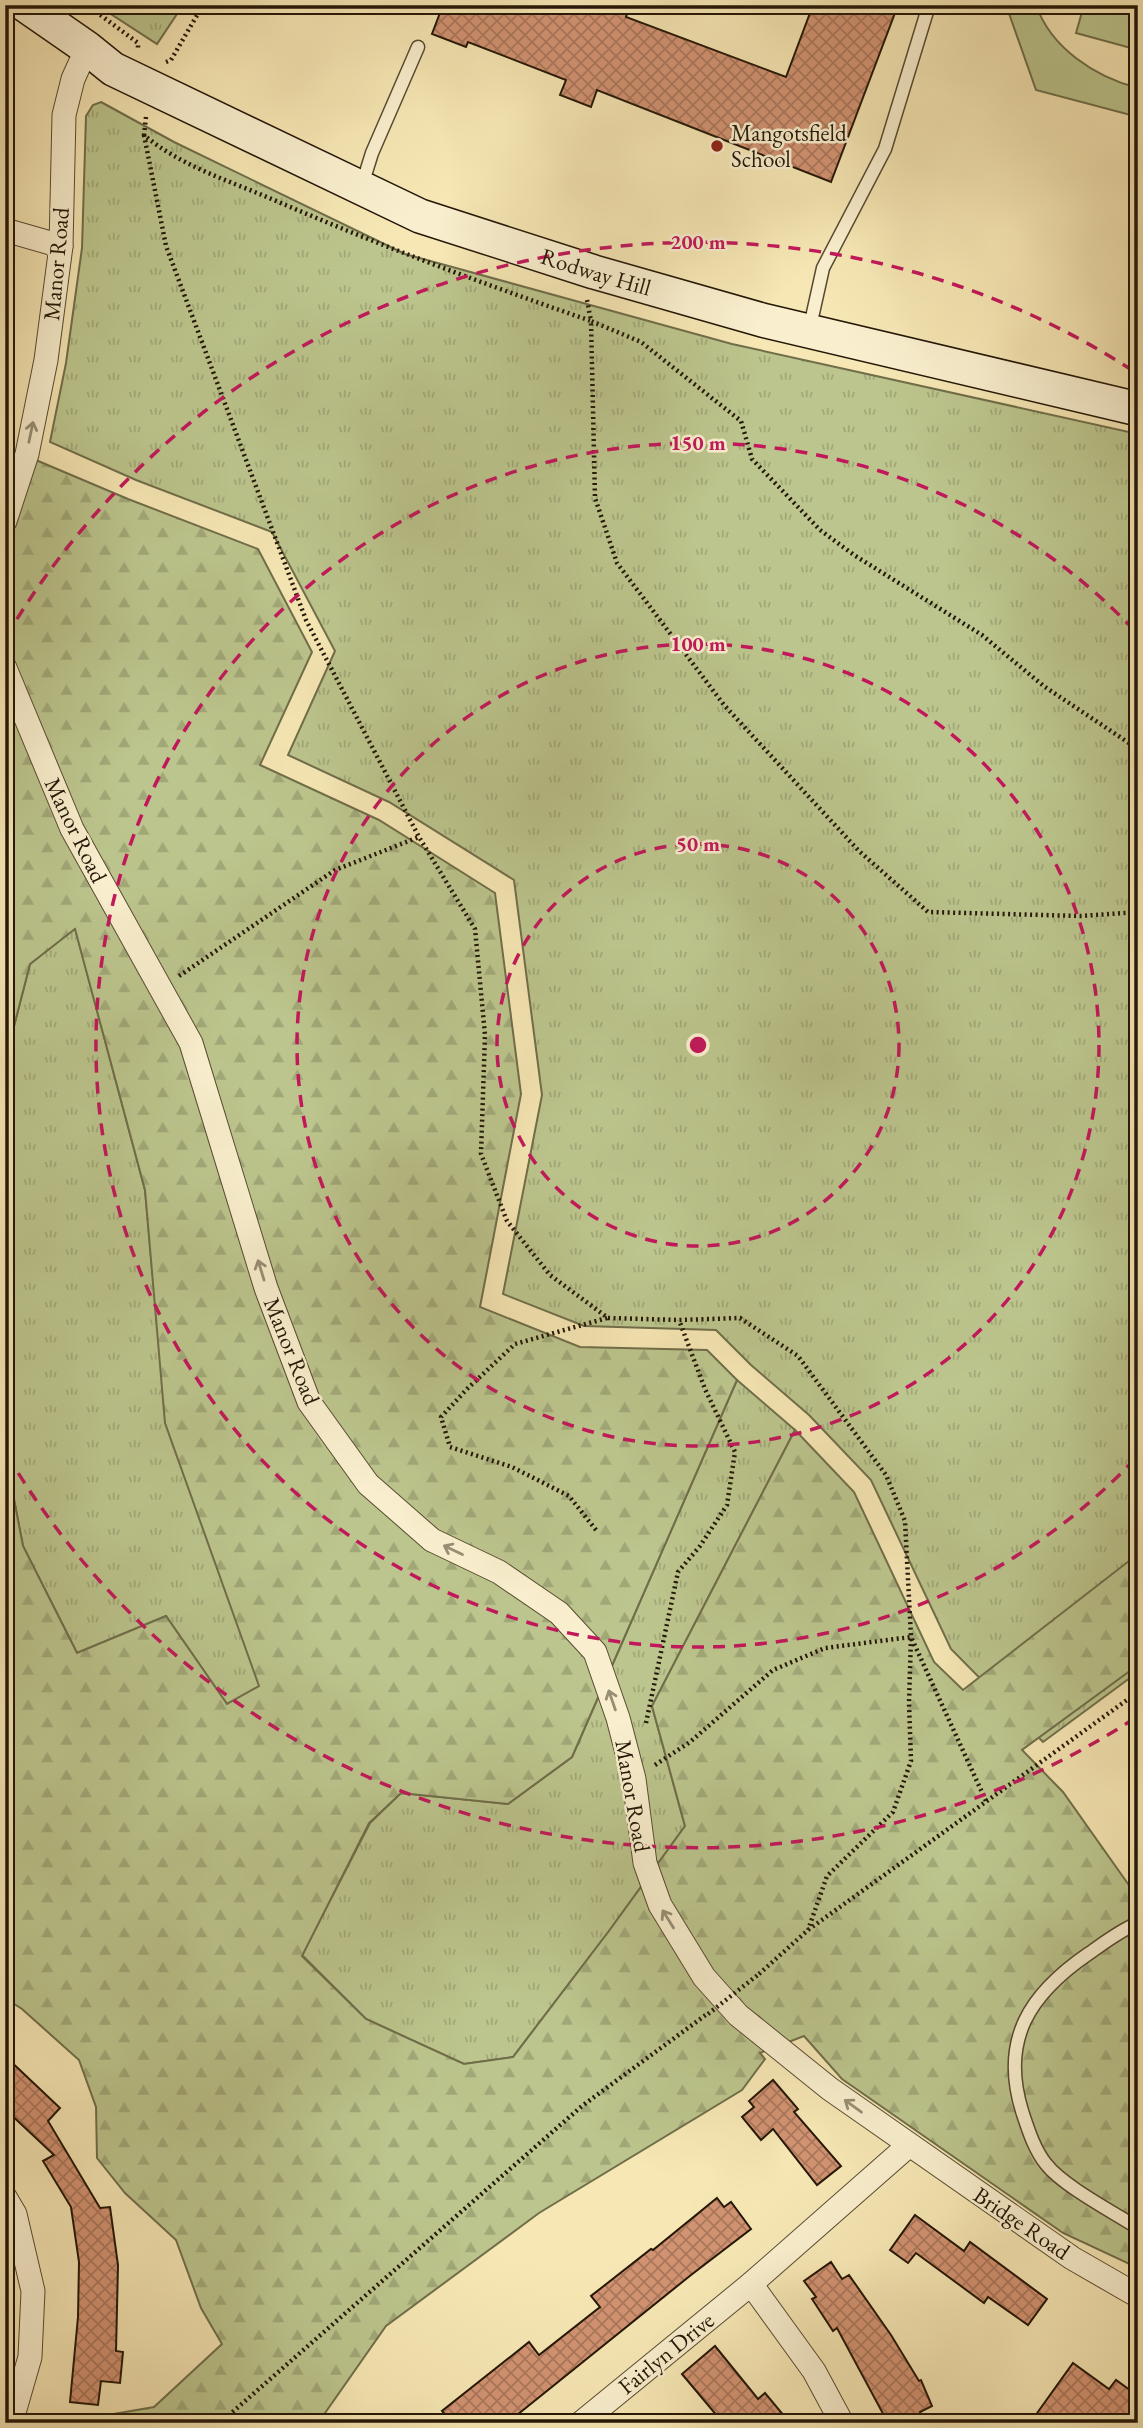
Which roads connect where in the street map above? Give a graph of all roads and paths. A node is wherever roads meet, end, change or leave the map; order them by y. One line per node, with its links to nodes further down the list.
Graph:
1 (24, 5): 5 (street, Rodway Hill)
2 (203, 5): 6 (path)
3 (929, 5): 13 (lane)
4 (418, 47): 8 (lane)
5 (87, 48): 8 (street, Rodway Hill); 10 (street, Manor Road)
6 (155, 65)
7 (144, 135): 18 (path)
8 (361, 189): 11 (street, Rodway Hill)
9 (5, 230): 10 (street)
10 (61, 246): 15 (street, Manor Road, one-way to 10)
11 (594, 272): 12 (path); 13 (street, Rodway Hill)
12 (591, 321): 17 (path); 19 (path)
13 (809, 331): 14 (street, Rodway Hill)
14 (1138, 409)
15 (5, 521)
16 (5, 668): 20 (street, Manor Road)
17 (1138, 749)
18 (419, 837): 20 (path); 21 (path)
19 (1138, 912)
20 (161, 989): 27 (street, Manor Road, one-way to 20)
21 (608, 1318): 22 (path); 23 (path)
22 (679, 1320): 24 (path); 26 (path)
23 (596, 1530)
24 (911, 1637): 27 (path); 28 (path); 30 (path)
25 (1138, 1692): 28 (path)
26 (646, 1725)
27 (634, 1779): 31 (street, Manor Road, one-way to 27)
28 (986, 1801): 30 (path)
29 (1138, 1923): 33 (lane)
30 (808, 1930): 37 (path, bridge)
31 (908, 2146): 34 (street, Fairlyn Drive); 35 (street, Bridge Road)
32 (5, 2197): 36 (street)
33 (1138, 2228)
34 (751, 2284): 38 (street, Fairlyn Drive); 39 (street)
35 (1138, 2297)
36 (8, 2423)
37 (220, 2423)
38 (581, 2423)
39 (842, 2423)

